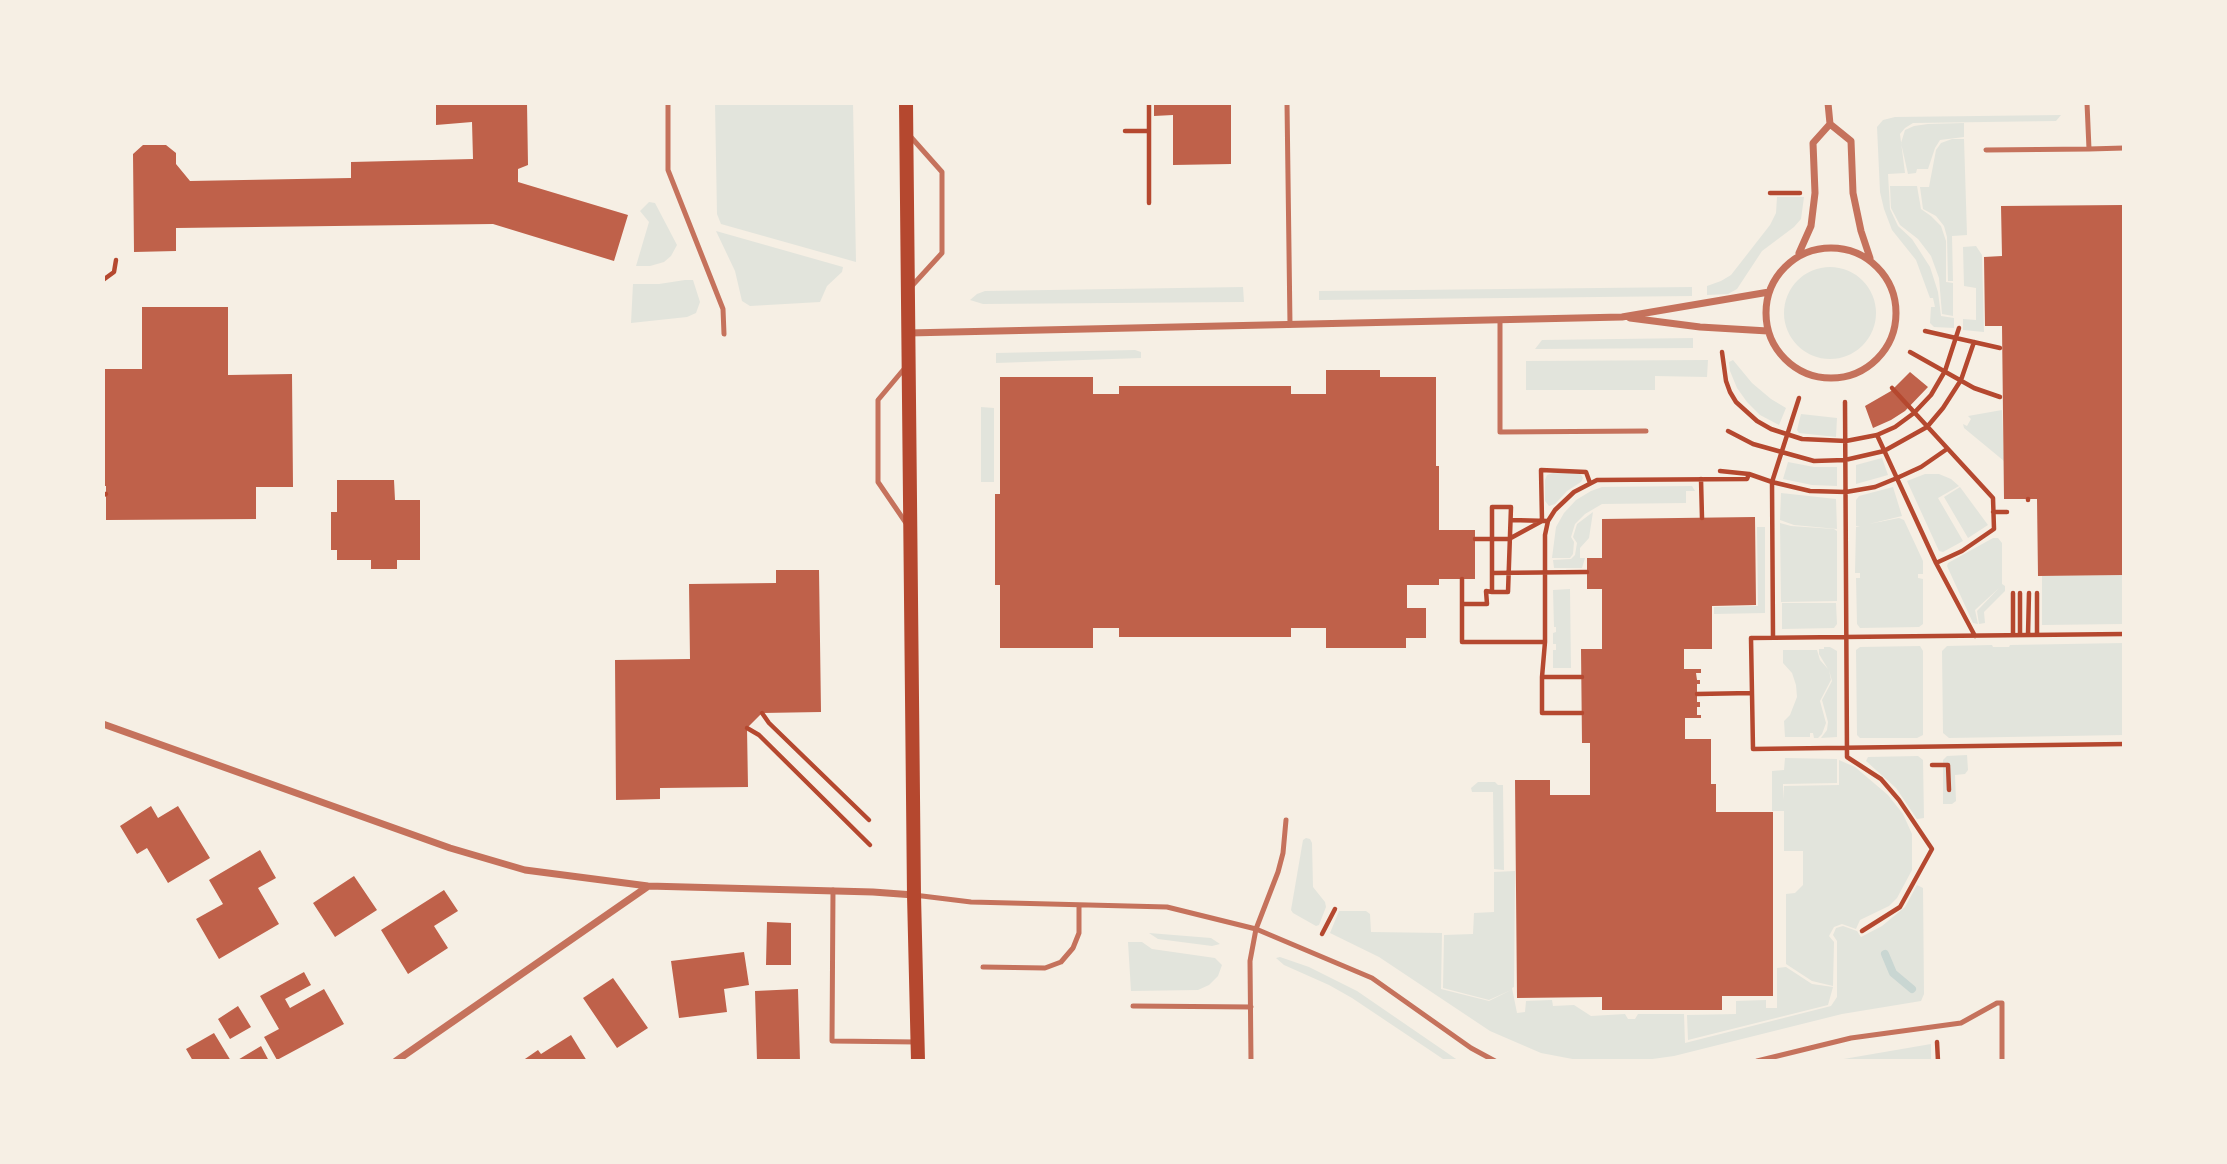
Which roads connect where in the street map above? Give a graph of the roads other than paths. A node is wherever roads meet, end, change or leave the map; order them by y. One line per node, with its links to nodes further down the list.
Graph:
1 (668, 103): 20 (lane)
2 (906, 103): 7 (main road)
3 (1287, 103): 17 (lane)
4 (1828, 103): 6 (street)
5 (2087, 103): 9 (lane)
6 (1830, 124): 11 (street); 12 (street)
7 (906, 132): 13 (main road); 13 (lane)
8 (2124, 148): 9 (lane)
9 (2089, 149): 10 (lane)
10 (1986, 150)
11 (1799, 253): 12 (street); 14 (street)
12 (1870, 258): 18 (street)
13 (908, 290): 19 (main road)
14 (1769, 292): 15 (street); 18 (street)
15 (1622, 317): 16 (street); 18 (street)
16 (1500, 321): 17 (street); 22 (lane)
17 (1290, 325): 19 (street)
18 (1768, 331)
19 (908, 333): 21 (main road)
20 (724, 334)
21 (909, 364): 23 (main road); 23 (lane)
22 (1646, 431)
23 (911, 529): 28 (main road)
24 (103, 724): 26 (street)
25 (1286, 820): 30 (lane)
26 (648, 886): 27 (street); 35 (street)
27 (833, 890): 28 (street); 34 (lane)
28 (914, 895): 29 (lane); 34 (main road)
29 (1079, 905): 30 (lane); 31 (lane)
30 (1256, 929): 33 (lane); 38 (lane)
31 (983, 967)
32 (1133, 1006): 33 (lane)
33 (1251, 1007): 37 (lane)
34 (917, 1042): 36 (main road)
35 (396, 1061)
36 (918, 1061)
37 (1251, 1061)
38 (1495, 1061)
39 (1757, 1061): 40 (lane)
40 (2002, 1061)

